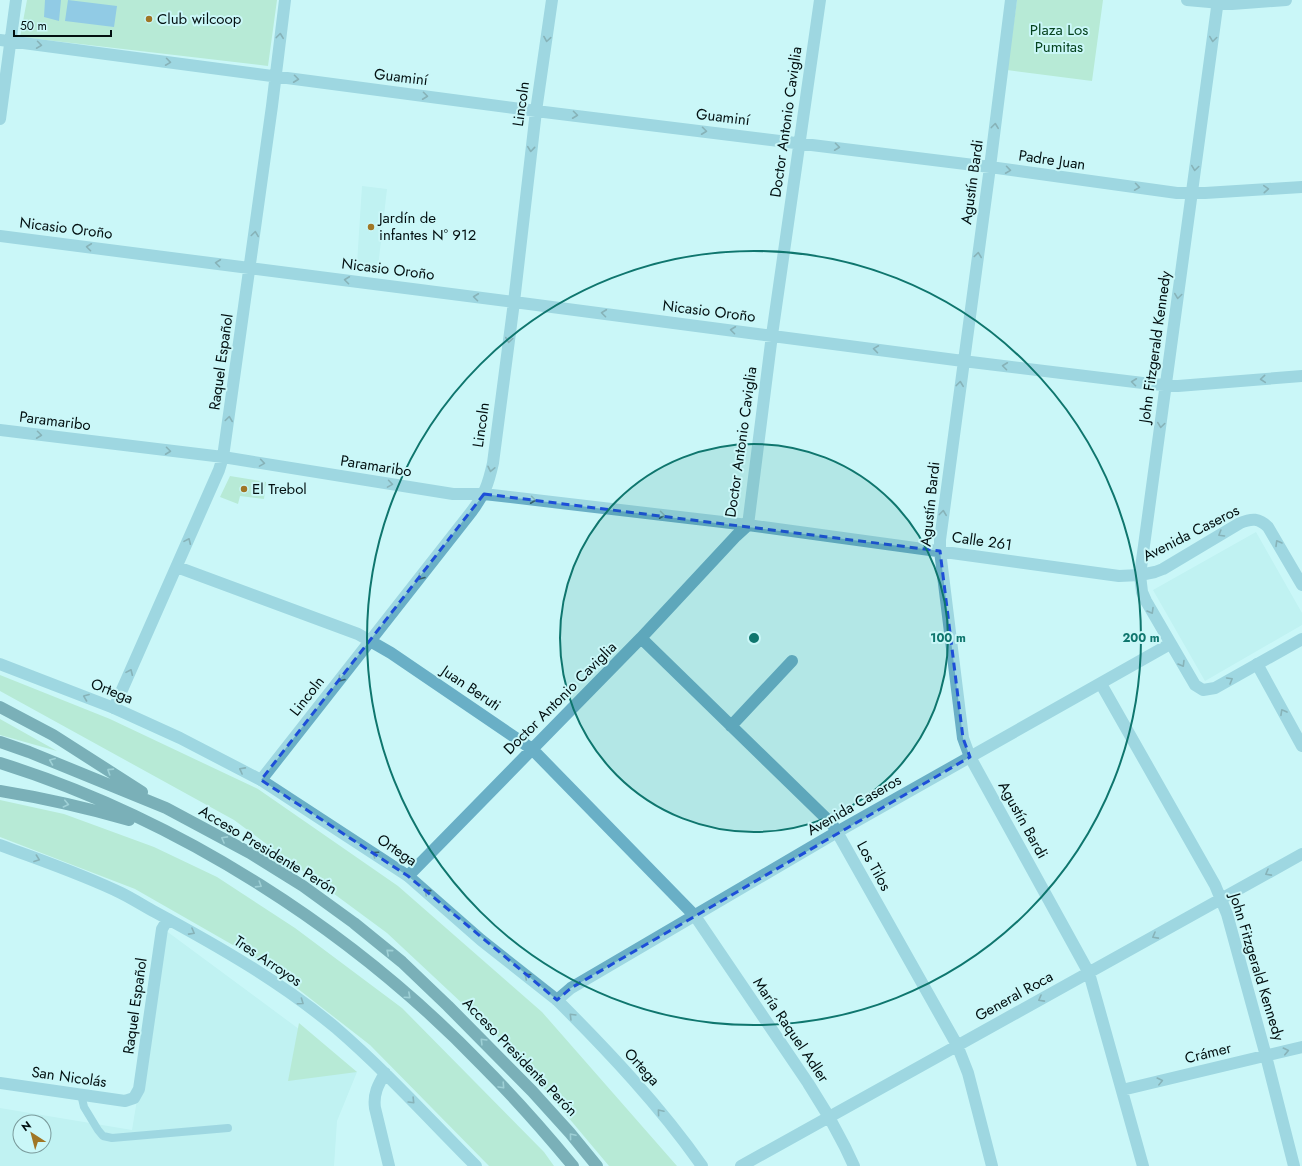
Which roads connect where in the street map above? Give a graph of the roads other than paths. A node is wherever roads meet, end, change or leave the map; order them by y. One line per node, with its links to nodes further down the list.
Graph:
1 (16, 0): 9 (street)
2 (285, 0): 10 (street, Raquel Español, one-way to 2)
3 (552, 0): 11 (street, Lincoln, one-way to 11)
4 (820, 0): 13 (street, Doctor Antonio Caviglia)
5 (1011, 0): 14 (street, Agustín Bardi, one-way to 5)
6 (1187, 0): 8 (street)
7 (1286, 0): 8 (street)
8 (1218, 2): 16 (street, John Fitzgerald Kennedy, one-way to 16)
9 (5, 41): 10 (street, Guaminí, one-way to 10); 12 (street)
10 (275, 77): 11 (street, Guaminí, one-way to 11); 18 (street, Raquel Español, one-way to 10)
11 (536, 111): 13 (street, Guaminí, one-way to 13); 19 (street, Lincoln, one-way to 19)
12 (0, 119)
13 (799, 142): 14 (street, Padre Juan, one-way to 14); 20 (street, Doctor Antonio Caviglia)
14 (990, 167): 16 (street, Padre Juan, one-way to 16); 21 (street, Agustín Bardi, one-way to 14)
15 (1302, 187): 16 (street, Padre Juan, one-way to 15)
16 (1192, 194): 23 (street, John Fitzgerald Kennedy, one-way to 23)
17 (0, 236): 18 (street, Nicasio Oroño, one-way to 17)
18 (250, 268): 19 (street, Nicasio Oroño, one-way to 18); 25 (street, Raquel Español, one-way to 18)
19 (514, 302): 20 (street, Nicasio Oroño, one-way to 19); 26 (street, Lincoln, one-way to 26)
20 (772, 335): 21 (street, Nicasio Oroño, one-way to 20); 27 (street, Doctor Antonio Caviglia)
21 (963, 361): 23 (street, Nicasio Oroño, one-way to 21); 28 (street, Agustín Bardi, one-way to 21)
22 (1302, 376): 23 (street, Nicasio Oroño, one-way to 23)
23 (1166, 385): 31 (street, John Fitzgerald Kennedy, one-way to 31)
24 (0, 430): 25 (street, Paramaribo, one-way to 25)
25 (223, 457): 26 (street, Paramaribo, one-way to 26); 29 (street, Raquel Español, one-way to 25)
26 (484, 494): 27 (street, Paramaribo, one-way to 27); 35 (street, Lincoln, one-way to 35)
27 (748, 525): 28 (street, Calle 261); 33 (street, Doctor Antonio Caviglia)
28 (940, 551): 31 (street, Calle 261); 47 (street, Agustín Bardi)
29 (177, 567): 35 (street, Juan Beruti); 42 (street, Raquel Español, one-way to 29)
30 (1298, 570): 31 (street, Avenida Caseros, one-way to 31); 32 (street)
31 (1140, 575): 36 (street, John Fitzgerald Kennedy, one-way to 36)
32 (1302, 585)
33 (642, 638): 43 (street, Los Tilos); 46 (street, Doctor Antonio Caviglia)
34 (1302, 639): 39 (street)
35 (371, 641): 46 (street, Juan Beruti); 49 (street, Lincoln, one-way to 49)
36 (1170, 644): 39 (street, John Fitzgerald Kennedy, one-way to 39); 40 (street, Avenida Caseros)
37 (792, 661): 43 (street)
38 (0, 664): 42 (street, Ortega, one-way to 38)
39 (1257, 664): 45 (street, one-way to 39)
40 (1101, 684): 47 (street, Avenida Caseros); 57 (street, John Fitzgerald Kennedy)
41 (0, 707): 51 (highway, one-way to 41)
42 (114, 708): 49 (street, Ortega, one-way to 42)
43 (731, 726): 53 (street, Los Tilos)
44 (0, 742): 51 (highway, Acceso Presidente Perón, one-way to 44)
45 (1302, 746)
46 (532, 749): 56 (street, Doctor Antonio Caviglia); 58 (street, Juan Beruti)
47 (970, 757): 53 (street, Avenida Caseros); 60 (street, Agustín Bardi)
48 (0, 763): 52 (highway)
49 (261, 780): 56 (street, Ortega, one-way to 49)
50 (0, 791): 52 (highway, one-way to 52)
51 (166, 808): 75 (highway, Acceso Presidente Perón, one-way to 51)
52 (165, 831): 74 (highway, one-way to 74)
53 (837, 832): 58 (street, Avenida Caseros); 62 (street, Los Tilos)
54 (0, 845): 59 (street, Tres Arroyos, one-way to 59)
55 (1302, 854): 57 (street, General Roca, one-way to 57)
56 (408, 876): 61 (street, Ortega, one-way to 56)
57 (1221, 899): 60 (street, General Roca, one-way to 60); 64 (street, John Fitzgerald Kennedy)
58 (695, 916): 61 (street, Avenida Caseros); 70 (street, María Raquel Adler)
59 (168, 919): 65 (street, Tres Arroyos, one-way to 65); 69 (street, Raquel Español)
60 (1089, 973): 62 (street, General Roca, one-way to 62); 67 (street, Agustín Bardi)
61 (557, 1000): 76 (street, Ortega, one-way to 61)
62 (957, 1045): 70 (street, General Roca); 79 (street, Los Tilos)
63 (1302, 1047): 64 (street, Crámer, one-way to 63)
64 (1266, 1056): 67 (street, Crámer, one-way to 64); 81 (street, John Fitzgerald Kennedy)
65 (385, 1073): 72 (street); 73 (street, Tres Arroyos, one-way to 73)
66 (0, 1083): 68 (street, San Nicolás)
67 (1122, 1090): 80 (street, Agustín Bardi)
68 (81, 1094): 69 (street, San Nicolás); 71 (lane)
69 (134, 1098)
70 (829, 1117): 77 (street, General Roca); 78 (street, María Raquel Adler)
71 (228, 1128)
72 (389, 1166)
73 (476, 1166)
74 (573, 1166)
75 (597, 1166)
76 (702, 1166)
77 (742, 1166)
78 (854, 1166)
79 (992, 1166)
80 (1143, 1166)
81 (1294, 1166)

